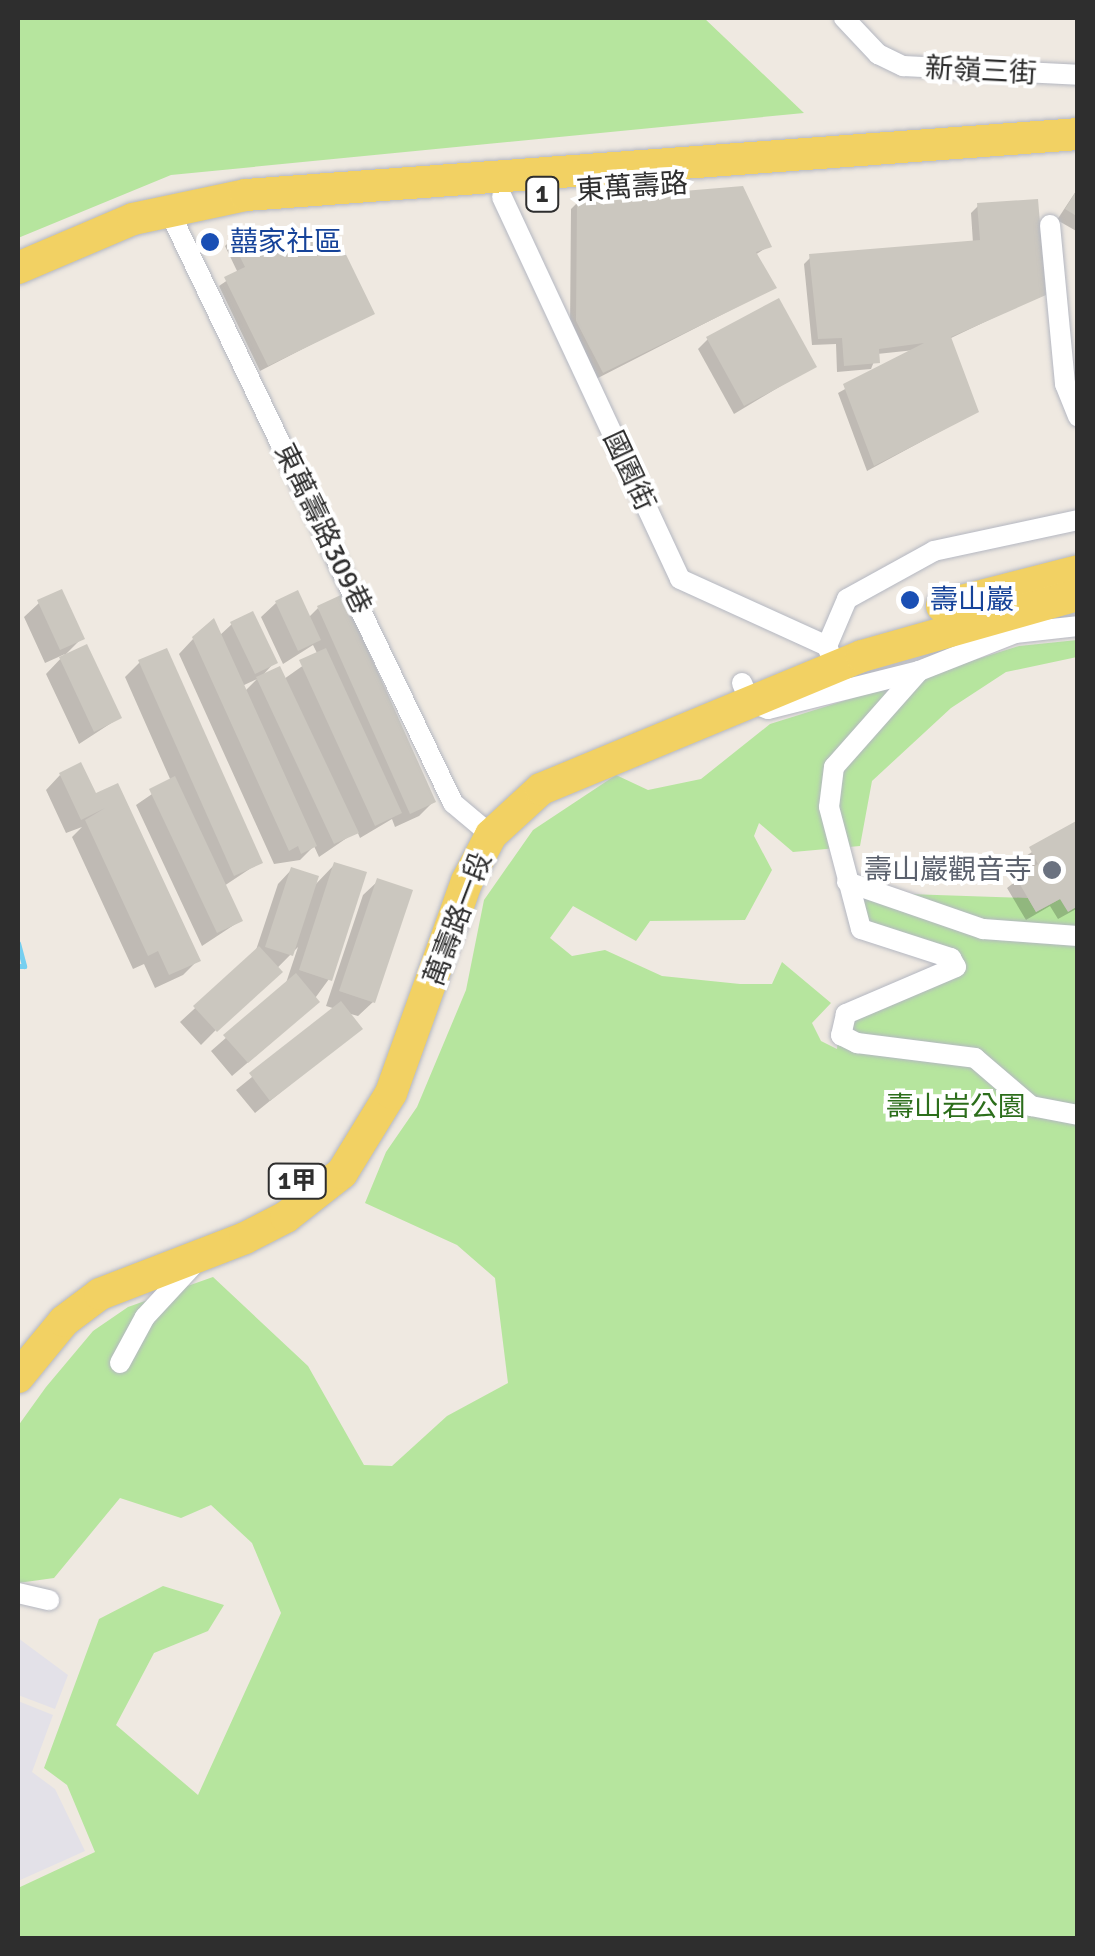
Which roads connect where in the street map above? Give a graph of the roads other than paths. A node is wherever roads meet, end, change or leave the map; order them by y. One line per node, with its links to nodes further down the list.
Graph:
1 (844, 18): 2 (street, 新嶺三街)
2 (1078, 75)
3 (1078, 134): 6 (main road, 東萬壽路 / 1)
4 (1078, 153): 5 (main road, 東萬壽路 / 1)
5 (502, 197): 6 (main road, 東萬壽路 / 1); 15 (street, 國園街)
6 (173, 220): 8 (main road, 東萬壽路 / 1); 9 (main road, 東萬壽路 / 1); 18 (street, 東萬壽路309巷)
7 (1050, 225): 10 (street)
8 (18, 268)
9 (18, 287)
10 (1078, 416)
11 (1078, 520): 15 (street)
12 (1078, 572): 15 (main road, 萬壽路一段 / 1甲)
13 (1078, 595): 15 (main road, 萬壽路一段 / 1甲)
14 (1078, 626): 16 (street)
15 (831, 656): 17 (main road, 萬壽路一段 / 1甲)
16 (918, 670): 17 (street); 19 (street)
17 (746, 692): 18 (main road, 萬壽路一段 / 1甲)
18 (485, 828): 22 (main road, 萬壽路一段 / 1甲)
19 (847, 882): 20 (street); 21 (street)
20 (1078, 936)
21 (1078, 1115)
22 (197, 1248): 23 (main road, 萬壽路一段 / 1甲); 24 (street); 25 (main road, 萬壽路一段 / 1甲)
23 (18, 1343)
24 (120, 1363)
25 (18, 1377)
26 (18, 1593): 27 (street)
27 (48, 1600)

